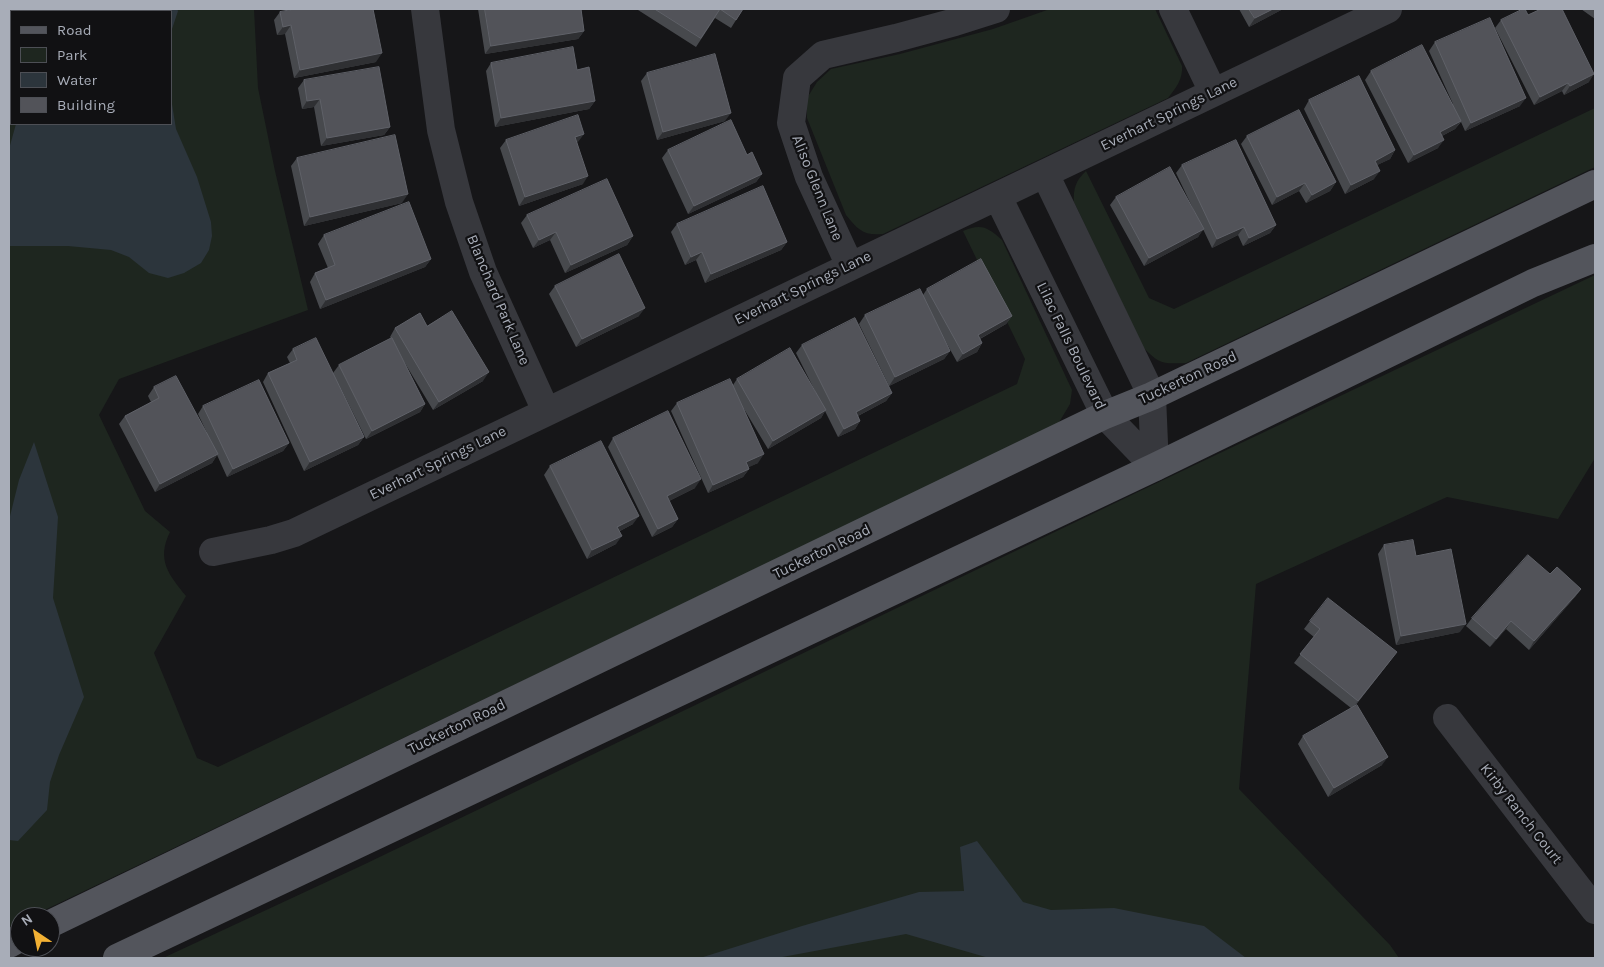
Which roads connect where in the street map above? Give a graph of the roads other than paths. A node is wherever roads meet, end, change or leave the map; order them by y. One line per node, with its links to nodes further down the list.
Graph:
1 (425, 9): 12 (street, Blanchard Park Lane)
2 (996, 9): 10 (street, Aliso Glenn Lane)
3 (1173, 9): 5 (street)
4 (1388, 9): 5 (street, Everhart Springs Lane)
5 (1213, 92): 6 (street, Everhart Springs Lane)
6 (1045, 174): 8 (street, Everhart Springs Lane); 11 (street)
7 (1595, 184): 11 (main road, Tuckerton Road)
8 (998, 196): 10 (street, Everhart Springs Lane); 13 (street, Lilac Falls Boulevard)
9 (1595, 258): 14 (main road)
10 (850, 266): 12 (street, Everhart Springs Lane)
11 (1152, 396): 13 (main road, Tuckerton Road); 14 (street)
12 (546, 411): 15 (street, Everhart Springs Lane)
13 (1105, 415): 14 (street, Lilac Falls Boulevard); 18 (main road, Tuckerton Road)
14 (1155, 467): 19 (main road)
15 (213, 552)
16 (1447, 718): 17 (street, Kirby Ranch Court)
17 (1595, 910)
18 (60, 919)
19 (117, 958)

